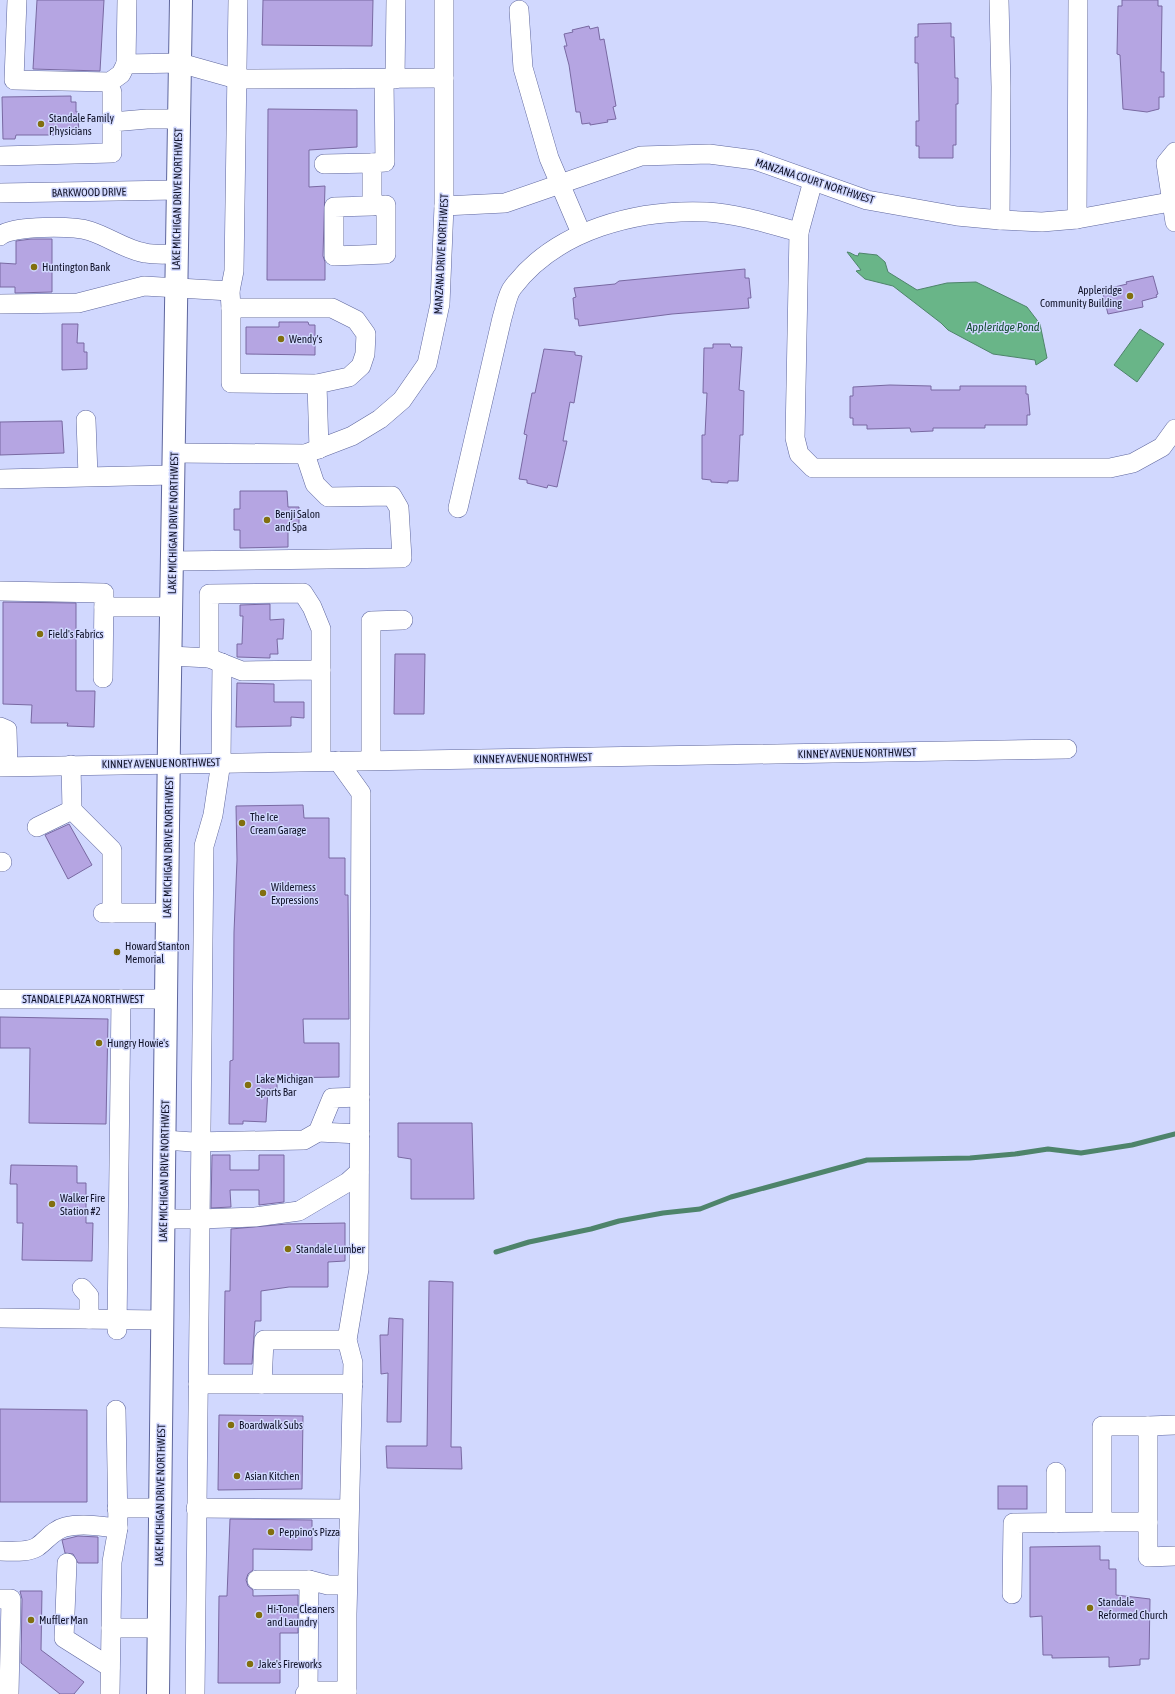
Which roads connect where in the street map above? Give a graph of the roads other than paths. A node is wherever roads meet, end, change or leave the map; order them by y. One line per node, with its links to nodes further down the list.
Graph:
1 (17, 0): 12 (street)
2 (127, 0): 11 (street)
3 (181, 0): 10 (highway, LAKE MICHIGAN DRIVE NORTHWEST)
4 (238, 0): 15 (street)
5 (396, 0): 14 (street)
6 (444, 0): 13 (street, MANZANA DRIVE NORTHWEST)
7 (999, 0): 31 (street)
8 (1078, 0): 30 (street)
9 (519, 10): 24 (street)
10 (180, 63): 11 (street); 15 (street); 17 (highway, LAKE MICHIGAN DRIVE NORTHWEST)
11 (126, 64): 12 (street)
12 (7, 68)
13 (444, 78): 14 (street); 29 (street, MANZANA DRIVE NORTHWEST)
14 (390, 79): 15 (street); 21 (street)
15 (237, 80): 38 (street)
16 (112, 92): 18 (street)
17 (179, 119): 18 (street); 25 (highway, LAKE MICHIGAN DRIVE NORTHWEST)
18 (112, 122): 20 (street)
19 (1175, 152): 27 (street)
20 (0, 156)
21 (372, 163): 22 (street); 28 (street)
22 (324, 164)
23 (813, 181): 24 (street, MANZANA COURT NORTHWEST); 31 (street, MANZANA COURT NORTHWEST); 33 (street)
24 (560, 184): 29 (street, MANZANA COURT NORTHWEST); 34 (street)
25 (178, 190): 26 (street, BARKWOOD DRIVE); 36 (highway, LAKE MICHIGAN DRIVE NORTHWEST)
26 (0, 193)
27 (1173, 201): 30 (street, MANZANA COURT NORTHWEST); 32 (street)
28 (372, 206)
29 (444, 206): 43 (street, MANZANA DRIVE NORTHWEST)
30 (1077, 219): 31 (street, MANZANA COURT NORTHWEST)
31 (1000, 220)
32 (1175, 222)
33 (799, 232): 34 (street); 42 (street)
34 (581, 234): 48 (street)
35 (0, 236): 36 (street)
36 (176, 254): 37 (highway, LAKE MICHIGAN DRIVE NORTHWEST)
37 (175, 287): 38 (street); 39 (street); 44 (highway, LAKE MICHIGAN DRIVE NORTHWEST)
38 (230, 300): 40 (street); 40 (street)
39 (0, 304)
40 (317, 384): 43 (street)
41 (86, 420): 46 (street)
42 (1175, 429)
43 (312, 451): 44 (street, MANZANA DRIVE NORTHWEST); 49 (street)
44 (174, 453): 45 (highway, LAKE MICHIGAN DRIVE NORTHWEST)
45 (173, 475): 46 (street); 49 (highway, LAKE MICHIGAN DRIVE NORTHWEST)
46 (88, 476): 47 (street)
47 (0, 479)
48 (458, 508)
49 (172, 561): 52 (highway, LAKE MICHIGAN DRIVE NORTHWEST)
50 (0, 591): 51 (street)
51 (104, 607): 52 (street); 57 (street)
52 (171, 607): 54 (highway, LAKE MICHIGAN DRIVE NORTHWEST)
53 (403, 620): 60 (street)
54 (171, 656): 55 (street); 63 (highway, LAKE MICHIGAN DRIVE NORTHWEST)
55 (215, 661): 56 (street); 56 (street); 62 (street)
56 (321, 670): 61 (street)
57 (104, 678)
58 (0, 727): 65 (street)
59 (1067, 749): 60 (street, KINNEY AVENUE NORTHWEST)
60 (372, 760): 61 (street, KINNEY AVENUE NORTHWEST)
61 (329, 761): 62 (street, KINNEY AVENUE NORTHWEST); 72 (street)
62 (221, 762): 63 (street, KINNEY AVENUE NORTHWEST); 76 (street)
63 (169, 763): 64 (street, KINNEY AVENUE NORTHWEST); 68 (highway, LAKE MICHIGAN DRIVE NORTHWEST)
64 (71, 765): 65 (street, KINNEY AVENUE NORTHWEST); 66 (street)
65 (4, 767)
66 (72, 810): 67 (street); 68 (street)
67 (37, 827)
68 (167, 913): 71 (highway, LAKE MICHIGAN DRIVE NORTHWEST)
69 (0, 999): 70 (street, STANDALE PLAZA NORTHWEST)
70 (121, 999): 71 (street, STANDALE PLAZA NORTHWEST); 84 (street)
71 (166, 1000): 75 (highway, LAKE MICHIGAN DRIVE NORTHWEST)
72 (360, 1097): 73 (street); 74 (street)
73 (318, 1132): 74 (street); 76 (street)
74 (360, 1134): 77 (street)
75 (164, 1140): 76 (street); 78 (highway, LAKE MICHIGAN DRIVE NORTHWEST)
76 (201, 1142): 79 (street)
77 (360, 1172): 79 (street); 85 (street)
78 (163, 1219): 79 (street); 82 (highway, LAKE MICHIGAN DRIVE NORTHWEST)
79 (200, 1219): 86 (street)
80 (82, 1288): 83 (street)
81 (0, 1318): 83 (street)
82 (162, 1320): 84 (street); 94 (highway, LAKE MICHIGAN DRIVE NORTHWEST)
83 (78, 1322): 84 (street)
84 (117, 1325)
85 (347, 1340): 87 (street); 88 (street)
86 (198, 1384): 87 (street); 95 (street)
87 (262, 1384): 88 (street)
88 (353, 1384): 96 (street)
89 (116, 1410): 93 (street)
90 (1175, 1425): 91 (street)
91 (1148, 1426): 97 (street); 98 (street)
92 (1056, 1472): 99 (street)
93 (117, 1508): 94 (street); 100 (street)
94 (160, 1508): 110 (highway, LAKE MICHIGAN DRIVE NORTHWEST)
95 (196, 1508): 96 (street); 118 (street)
96 (349, 1509): 106 (street)
97 (1102, 1522): 98 (street); 99 (street)
98 (1148, 1522): 102 (street)
99 (1056, 1523): 107 (street)
100 (118, 1528): 101 (street); 109 (street)
101 (0, 1551)
102 (1175, 1556)
103 (66, 1563): 112 (street)
104 (256, 1580): 105 (street)
105 (309, 1580): 106 (street); 113 (street)
106 (347, 1584): 114 (street)
107 (1012, 1594)
108 (0, 1599): 111 (street)
109 (111, 1628): 110 (street); 112 (street)
110 (159, 1628): 117 (highway, LAKE MICHIGAN DRIVE NORTHWEST)
111 (5, 1657): 115 (street)
112 (110, 1667): 116 (street)
113 (306, 1692): 114 (street)
114 (347, 1692)
115 (9, 1694)
116 (110, 1694)
117 (158, 1694)
118 (195, 1694)

